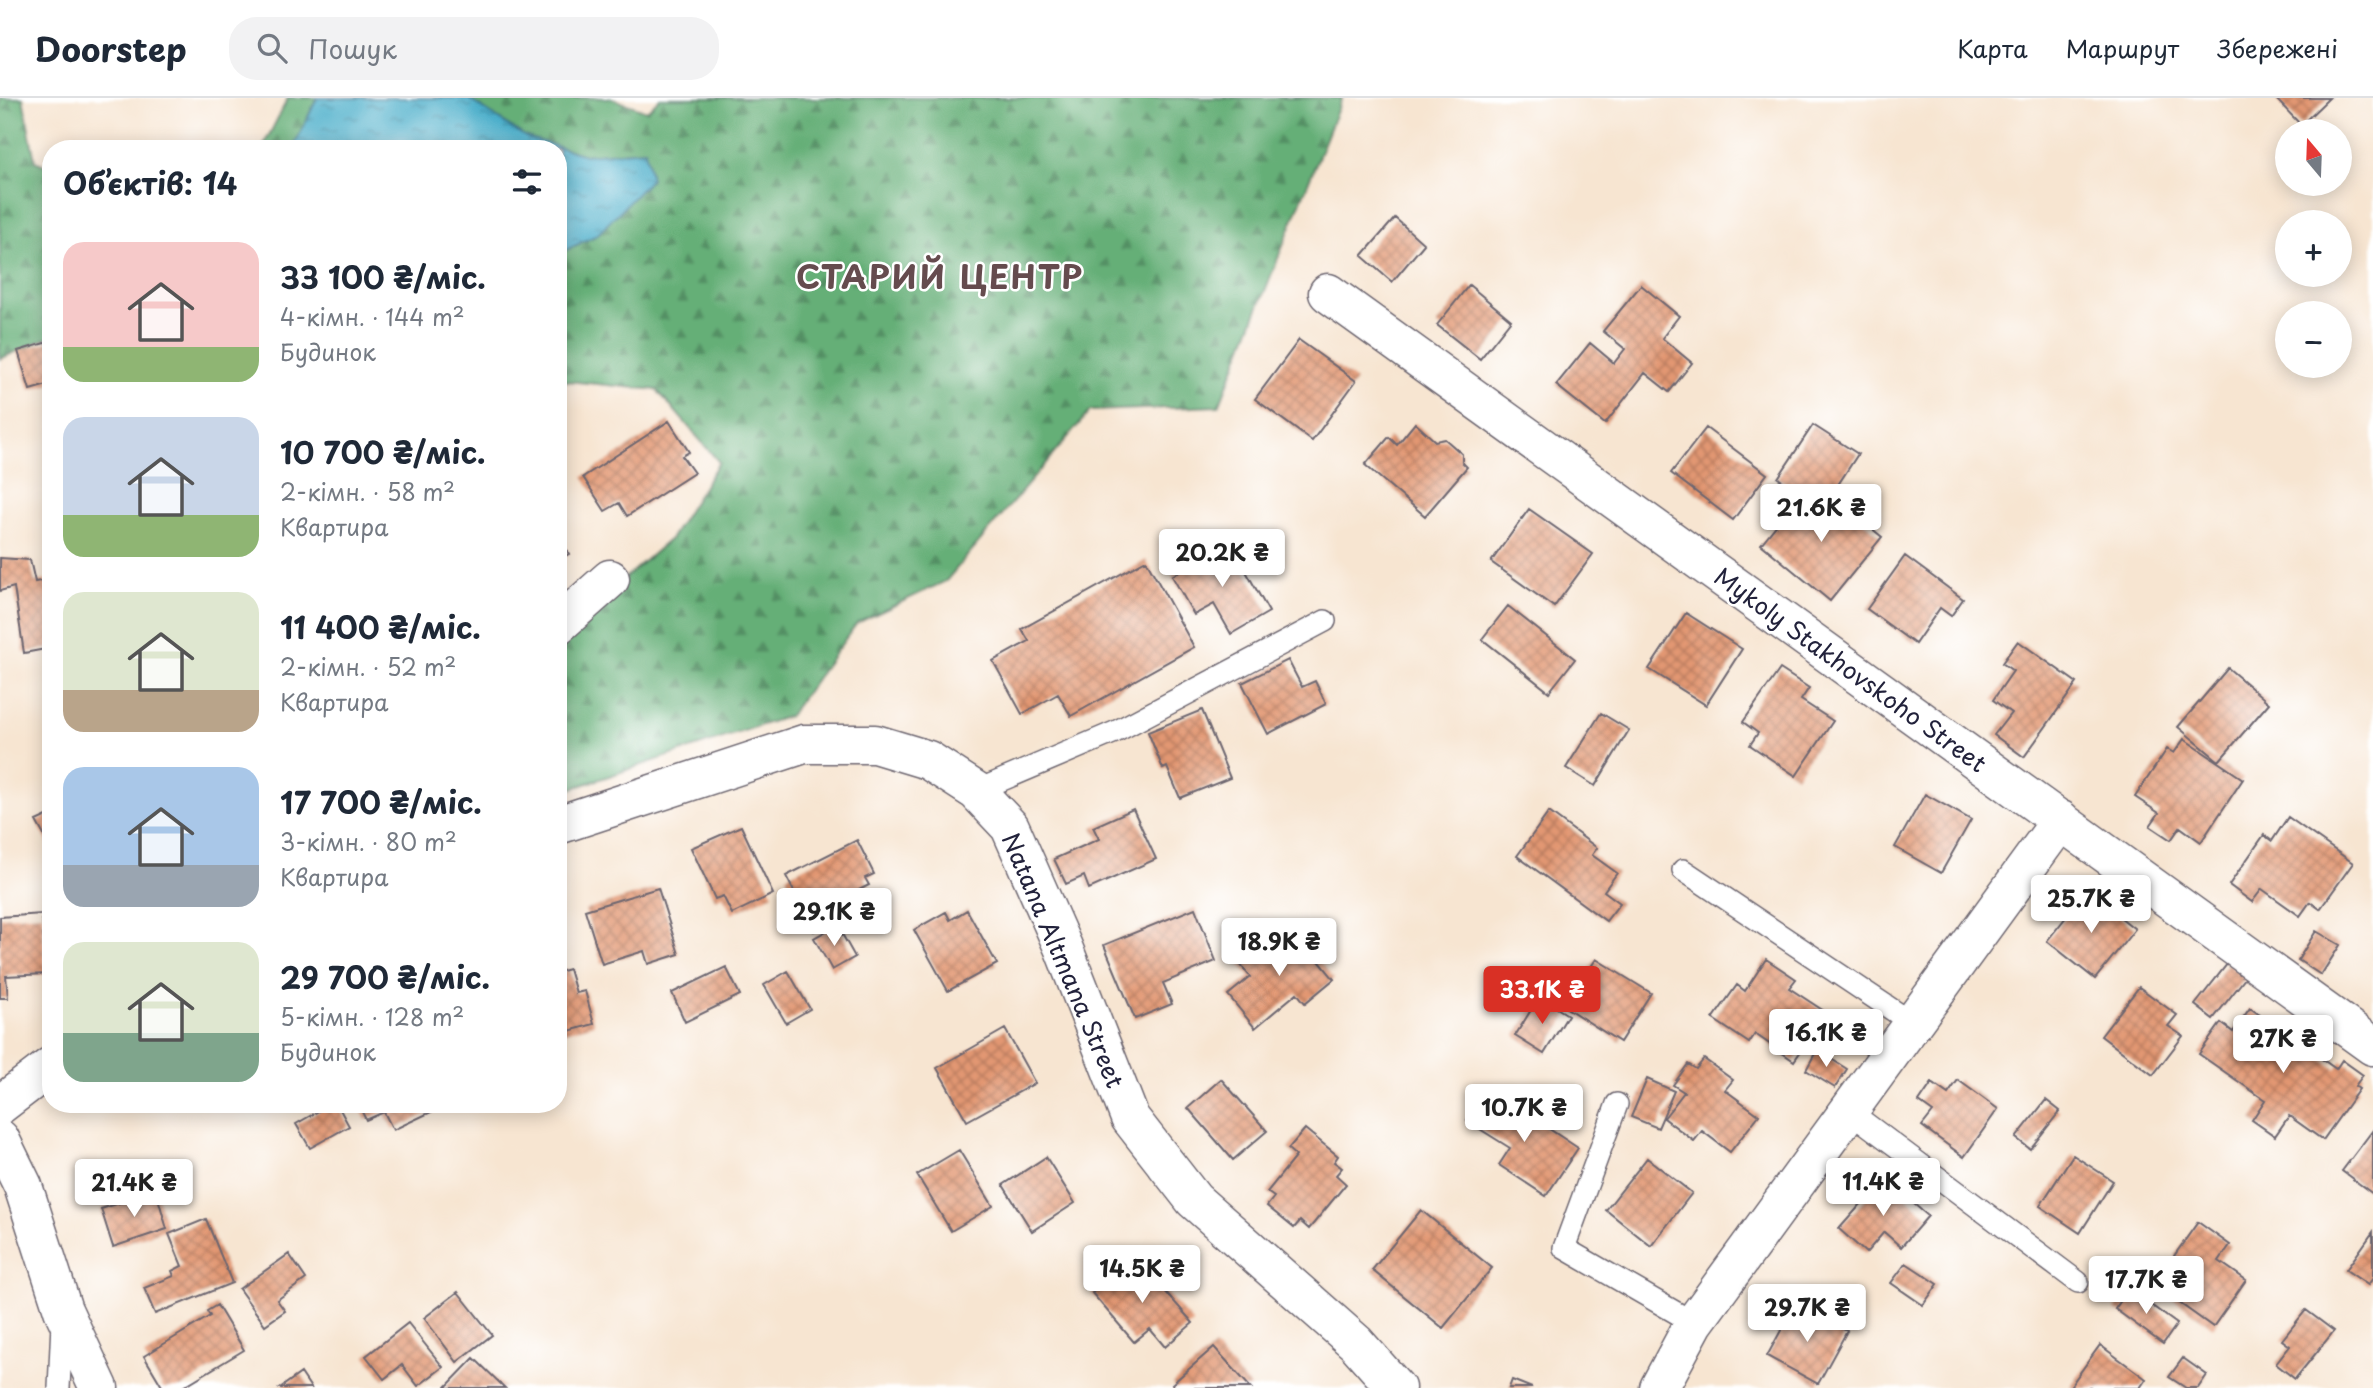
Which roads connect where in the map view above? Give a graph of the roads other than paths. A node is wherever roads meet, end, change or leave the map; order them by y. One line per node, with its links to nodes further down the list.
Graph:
1 (1328, 293): 6 (street, Mykoly Stakhovskoho Street)
2 (610, 579): 3 (street)
3 (567, 617)
4 (1325, 621): 5 (lane)
5 (976, 791): 7 (street, Natana Altmana Street); 21 (street, Natana Altmana Street)
6 (2061, 820): 9 (street); 10 (street, Mykoly Stakhovskoho Street)
7 (567, 822)
8 (1683, 870): 9 (lane)
9 (1912, 1023): 14 (street)
10 (2373, 1046)
11 (42, 1073): 13 (street)
12 (1617, 1104): 18 (lane)
13 (0, 1105)
14 (1849, 1111): 16 (lane); 18 (street)
15 (0, 1139): 17 (street)
16 (2078, 1282)
17 (63, 1310): 19 (lane); 20 (street)
18 (1695, 1323): 22 (street)
19 (59, 1388)
20 (99, 1388)
21 (1396, 1388)
22 (1659, 1388)

